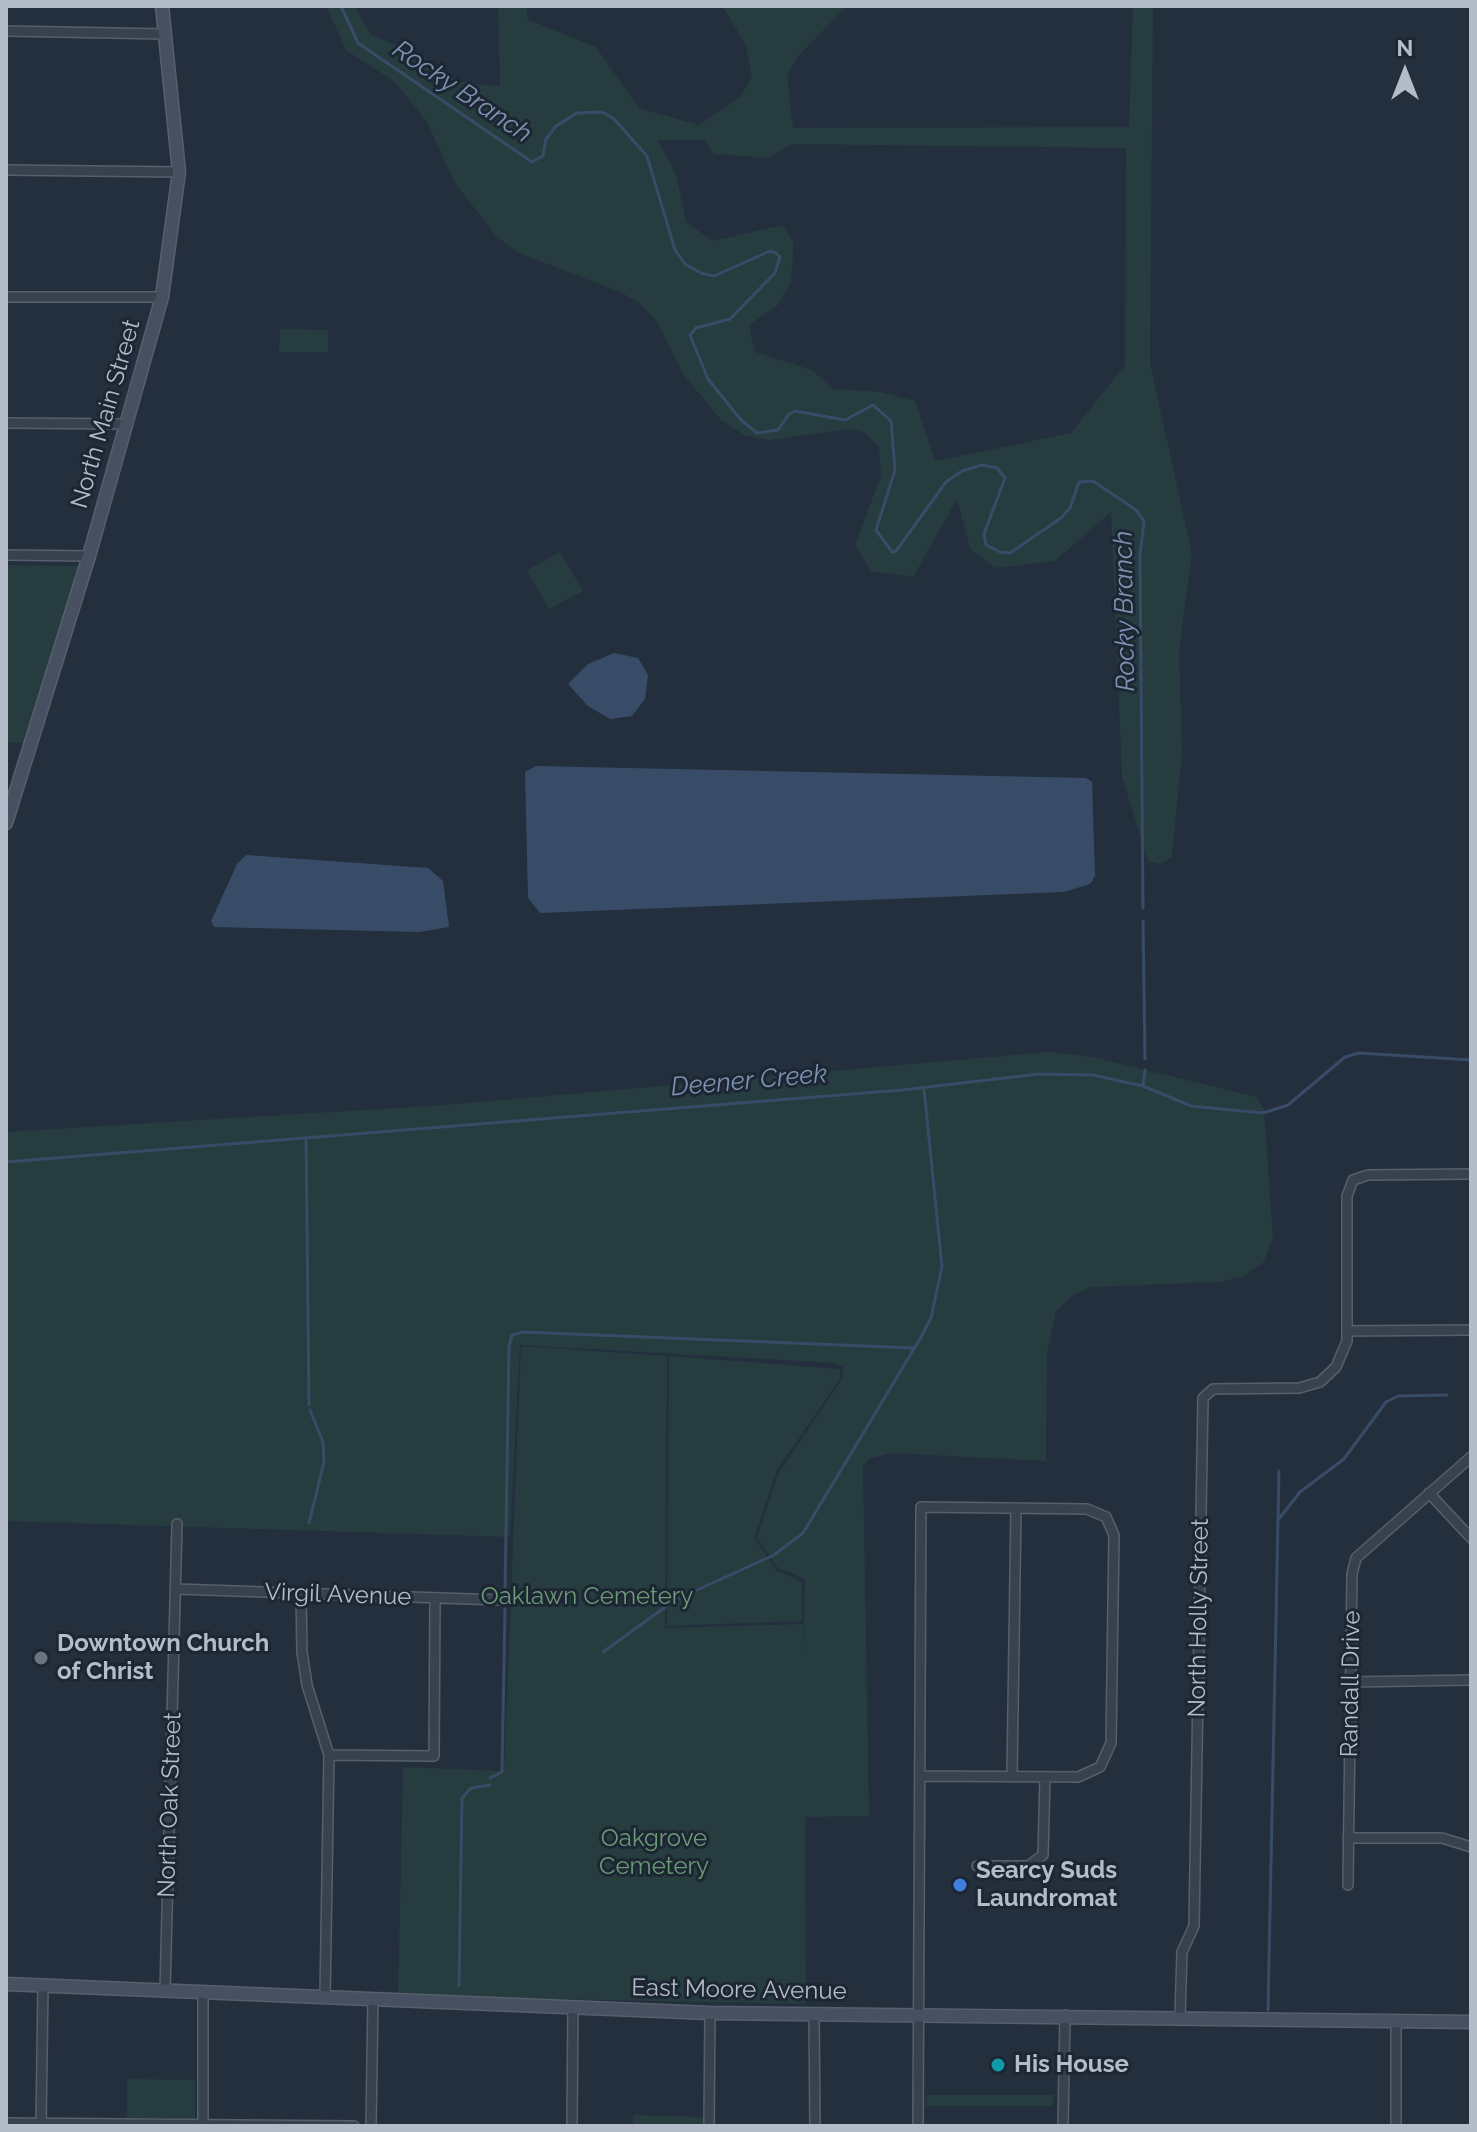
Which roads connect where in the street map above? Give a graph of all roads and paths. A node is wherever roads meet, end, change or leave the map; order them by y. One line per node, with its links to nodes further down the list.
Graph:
1 (162, 6): 3 (street, North Main Street)
2 (6, 31): 3 (street)
3 (165, 34): 5 (street, North Main Street)
4 (6, 170): 5 (street)
5 (179, 172): 7 (street, North Main Street)
6 (6, 297): 7 (street)
7 (162, 297): 9 (street, North Main Street)
8 (6, 423): 9 (street)
9 (128, 424): 11 (street, North Main Street)
10 (6, 555): 11 (street)
11 (89, 556): 12 (street, North Main Street)
12 (6, 823)
13 (1471, 1174): 15 (street, North Holly Street)
14 (1471, 1330): 15 (street)
15 (1347, 1331): 46 (street, North Holly Street)
16 (1471, 1457): 17 (street, Randall Drive)
17 (1429, 1493): 20 (street); 26 (street, Randall Drive)
18 (1016, 1508): 28 (street); 29 (street); 30 (street)
19 (177, 1524): 21 (street, North Oak Street)
20 (1471, 1538)
21 (176, 1589): 22 (street, Virgil Avenue); 37 (street, North Oak Street)
22 (301, 1593): 23 (street, Virgil Avenue); 27 (street)
23 (435, 1599): 24 (street, Virgil Avenue); 27 (street)
24 (500, 1600)
25 (1471, 1680): 26 (street)
26 (1351, 1682): 31 (street, Randall Drive)
27 (329, 1755): 39 (street)
28 (920, 1776): 29 (street); 44 (street)
29 (1012, 1777): 30 (street)
30 (1045, 1777): 33 (street)
31 (1348, 1838): 32 (street); 34 (street, Randall Drive)
32 (1471, 1847)
33 (977, 1866)
34 (1348, 1885)
35 (6, 1984): 36 (street, East Moore Avenue)
36 (43, 1985): 37 (street, East Moore Avenue); 50 (street)
37 (165, 1990): 38 (street, East Moore Avenue)
38 (203, 1991): 39 (street, East Moore Avenue); 51 (street)
39 (325, 1997): 40 (street, East Moore Avenue)
40 (373, 1999): 41 (street, East Moore Avenue); 53 (street)
41 (573, 2007): 42 (street, East Moore Avenue); 54 (street)
42 (710, 2013): 43 (street, East Moore Avenue); 55 (street)
43 (814, 2014): 44 (street, East Moore Avenue); 56 (street)
44 (918, 2014): 45 (street, East Moore Avenue); 57 (street)
45 (1065, 2015): 46 (street, East Moore Avenue); 58 (street)
46 (1180, 2017): 47 (street, East Moore Avenue)
47 (1396, 2021): 48 (street, East Moore Avenue); 59 (street)
48 (1471, 2022)
49 (6, 2123): 50 (street)
50 (41, 2125): 51 (street)
51 (203, 2125): 52 (street)
52 (354, 2126)
53 (371, 2126)
54 (572, 2126)
55 (709, 2126)
56 (815, 2126)
57 (918, 2126)
58 (1063, 2126)
59 (1396, 2126)

